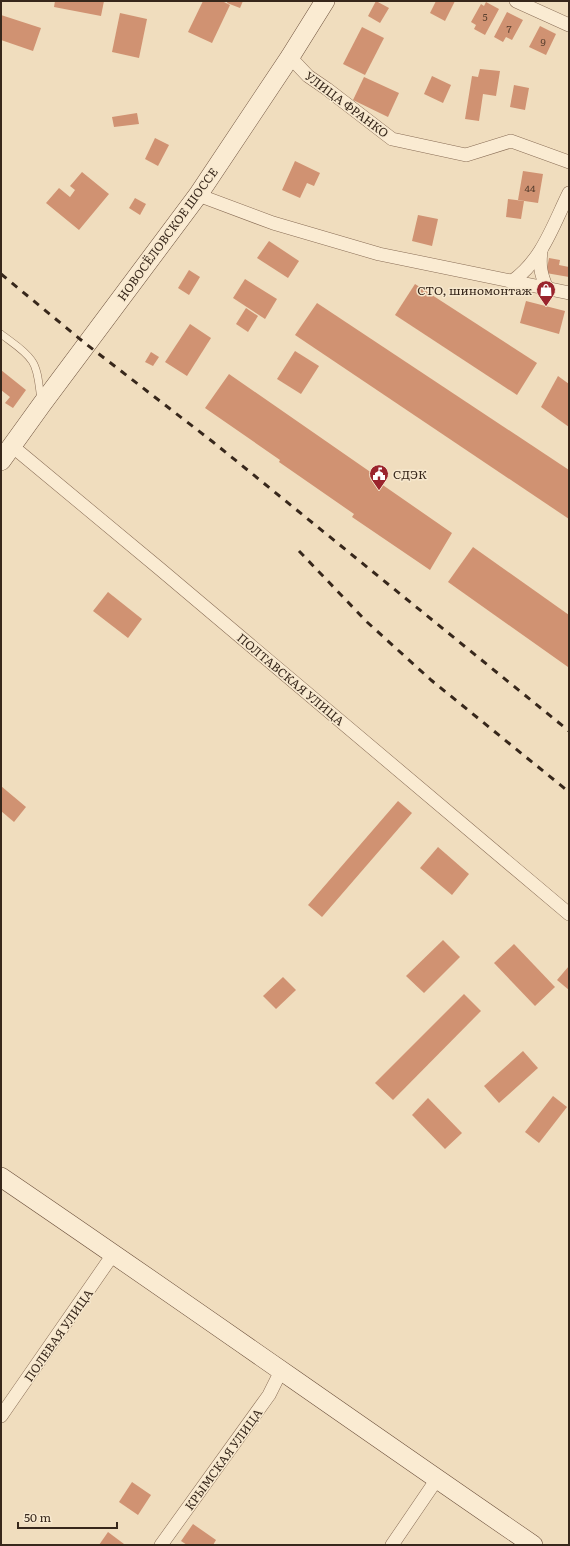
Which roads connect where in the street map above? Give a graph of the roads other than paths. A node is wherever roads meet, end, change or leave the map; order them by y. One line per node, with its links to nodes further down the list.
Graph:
1 (325, 1): 4 (main road, НОВОСЁЛОВСКОЕ ШОССЕ)
2 (516, 1): 3 (street)
3 (569, 25)
4 (290, 57): 5 (street, УЛИЦА ФРАНКО); 7 (main road, НОВОСЁЛОВСКОЕ ШОССЕ)
5 (569, 162)
6 (569, 193): 8 (street)
7 (198, 195): 9 (street); 13 (main road, НОВОСЁЛОВСКОЕ ШОССЕ)
8 (541, 250): 9 (street); 10 (street)
9 (511, 282): 10 (street)
10 (547, 289): 11 (street)
11 (569, 293)
12 (1, 334): 13 (lane)
13 (42, 404): 14 (main road, НОВОСЁЛОВСКОЕ ШОССЕ)
14 (12, 446): 15 (main road, НОВОСЁЛОВСКОЕ ШОССЕ); 16 (street, ПОЛТАВСКАЯ УЛИЦА)
15 (1, 461)
16 (569, 914)
17 (1, 1177): 18 (main road)
18 (114, 1254): 19 (main road); 20 (street, ПОЛЕВАЯ УЛИЦА)
19 (281, 1372): 21 (main road); 22 (street, КРЫМСКАЯ УЛИЦА)
20 (1, 1416)
21 (437, 1480): 23 (street); 24 (main road)
22 (161, 1545)
23 (392, 1545)
24 (532, 1545)

